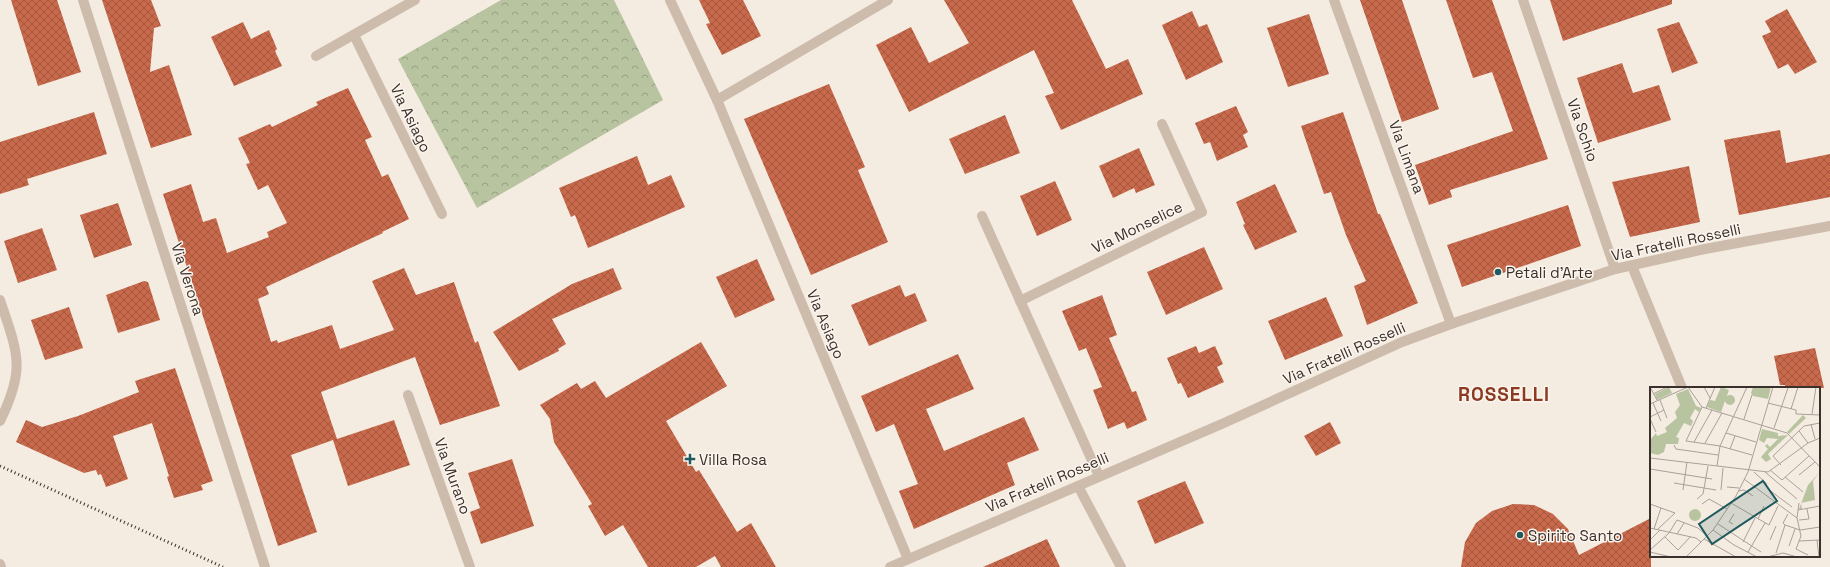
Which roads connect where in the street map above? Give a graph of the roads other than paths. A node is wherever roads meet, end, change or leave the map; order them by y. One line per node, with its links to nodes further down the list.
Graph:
1 (83, 0): 25 (street, Via Verona)
2 (415, 0): 7 (street)
3 (670, 0): 9 (street, Via Asiago)
4 (888, 0): 9 (street)
5 (1334, 0): 18 (street, Via Limana)
6 (1523, 0): 15 (street, Via Schio)
7 (354, 34): 8 (street); 11 (street, Via Asiago)
8 (316, 56)
9 (717, 100): 24 (street, Via Asiago)
10 (1162, 124): 17 (street, Via Monselice)
11 (442, 214)
12 (982, 216): 17 (street)
13 (1830, 226): 14 (street, Via Fratelli Rosselli)
14 (1632, 266): 15 (street, Via Fratelli Rosselli); 19 (street)
15 (1616, 269): 18 (street, Via Fratelli Rosselli)
16 (0, 300): 21 (street)
17 (1020, 301): 22 (street)
18 (1451, 324): 22 (street, Via Fratelli Rosselli)
19 (1682, 387)
20 (408, 394): 26 (street, Via Murano)
21 (0, 421)
22 (1099, 476): 23 (street, Via Fratelli Rosselli)
23 (1078, 486): 24 (street, Via Fratelli Rosselli); 28 (street)
24 (908, 559): 27 (street, Via Fratelli Rosselli)
25 (265, 567)
26 (470, 567)
27 (890, 567)
28 (1120, 567)

